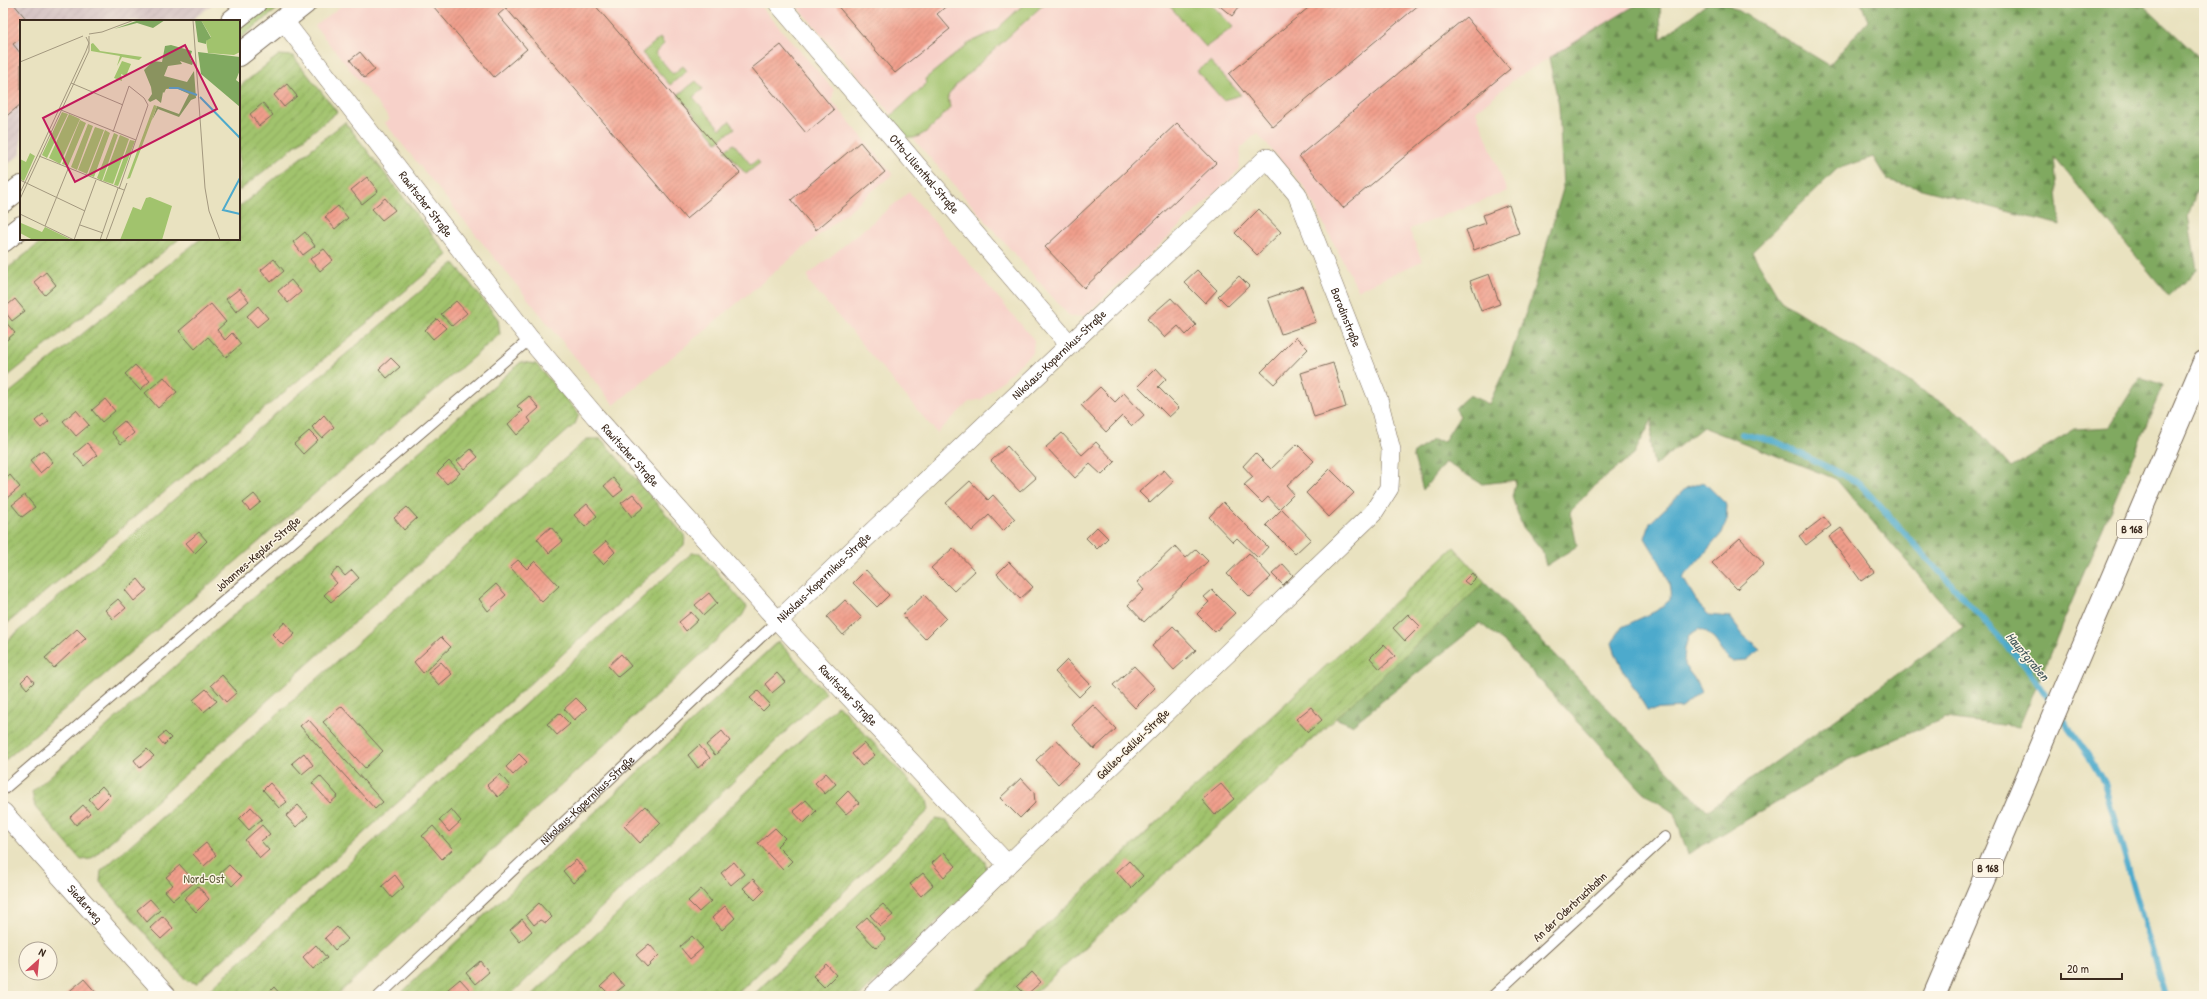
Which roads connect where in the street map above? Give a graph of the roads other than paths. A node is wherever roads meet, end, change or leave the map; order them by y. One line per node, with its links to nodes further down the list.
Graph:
1 (255, 3): 4 (main road)
2 (305, 3): 5 (main road)
3 (778, 3): 13 (street, Otto-Lilienthal-Straße)
4 (233, 20)
5 (283, 20): 6 (main road); 12 (street, Rawitscher Straße)
6 (240, 54)
7 (1267, 158): 13 (street, Nikolaus-Kopernikus-Straße); 15 (street, Borodinstraße)
8 (20, 188): 9 (main road)
9 (3, 201)
10 (20, 227): 11 (main road)
11 (3, 241)
12 (530, 339): 16 (street, Rawitscher Straße); 17 (lane, Johannes-Kepler-Straße)
13 (1070, 345): 16 (street, Nikolaus-Kopernikus-Straße)
14 (2204, 362): 25 (main road, B 168)
15 (1389, 488): 20 (street, Galileo-Galilei-Straße)
16 (778, 621): 20 (street, Rawitscher Straße); 22 (lane, Nikolaus-Kopernikus-Straße)
17 (3, 790)
18 (3, 812): 21 (street, Siedlerweg)
19 (1665, 837): 24 (lane, An der Oderbruchbahn)
20 (1008, 865): 23 (street, Galileo-Galilei-Straße)
21 (167, 996)
22 (379, 996)
23 (872, 996)
24 (1493, 996)
25 (1934, 996)

